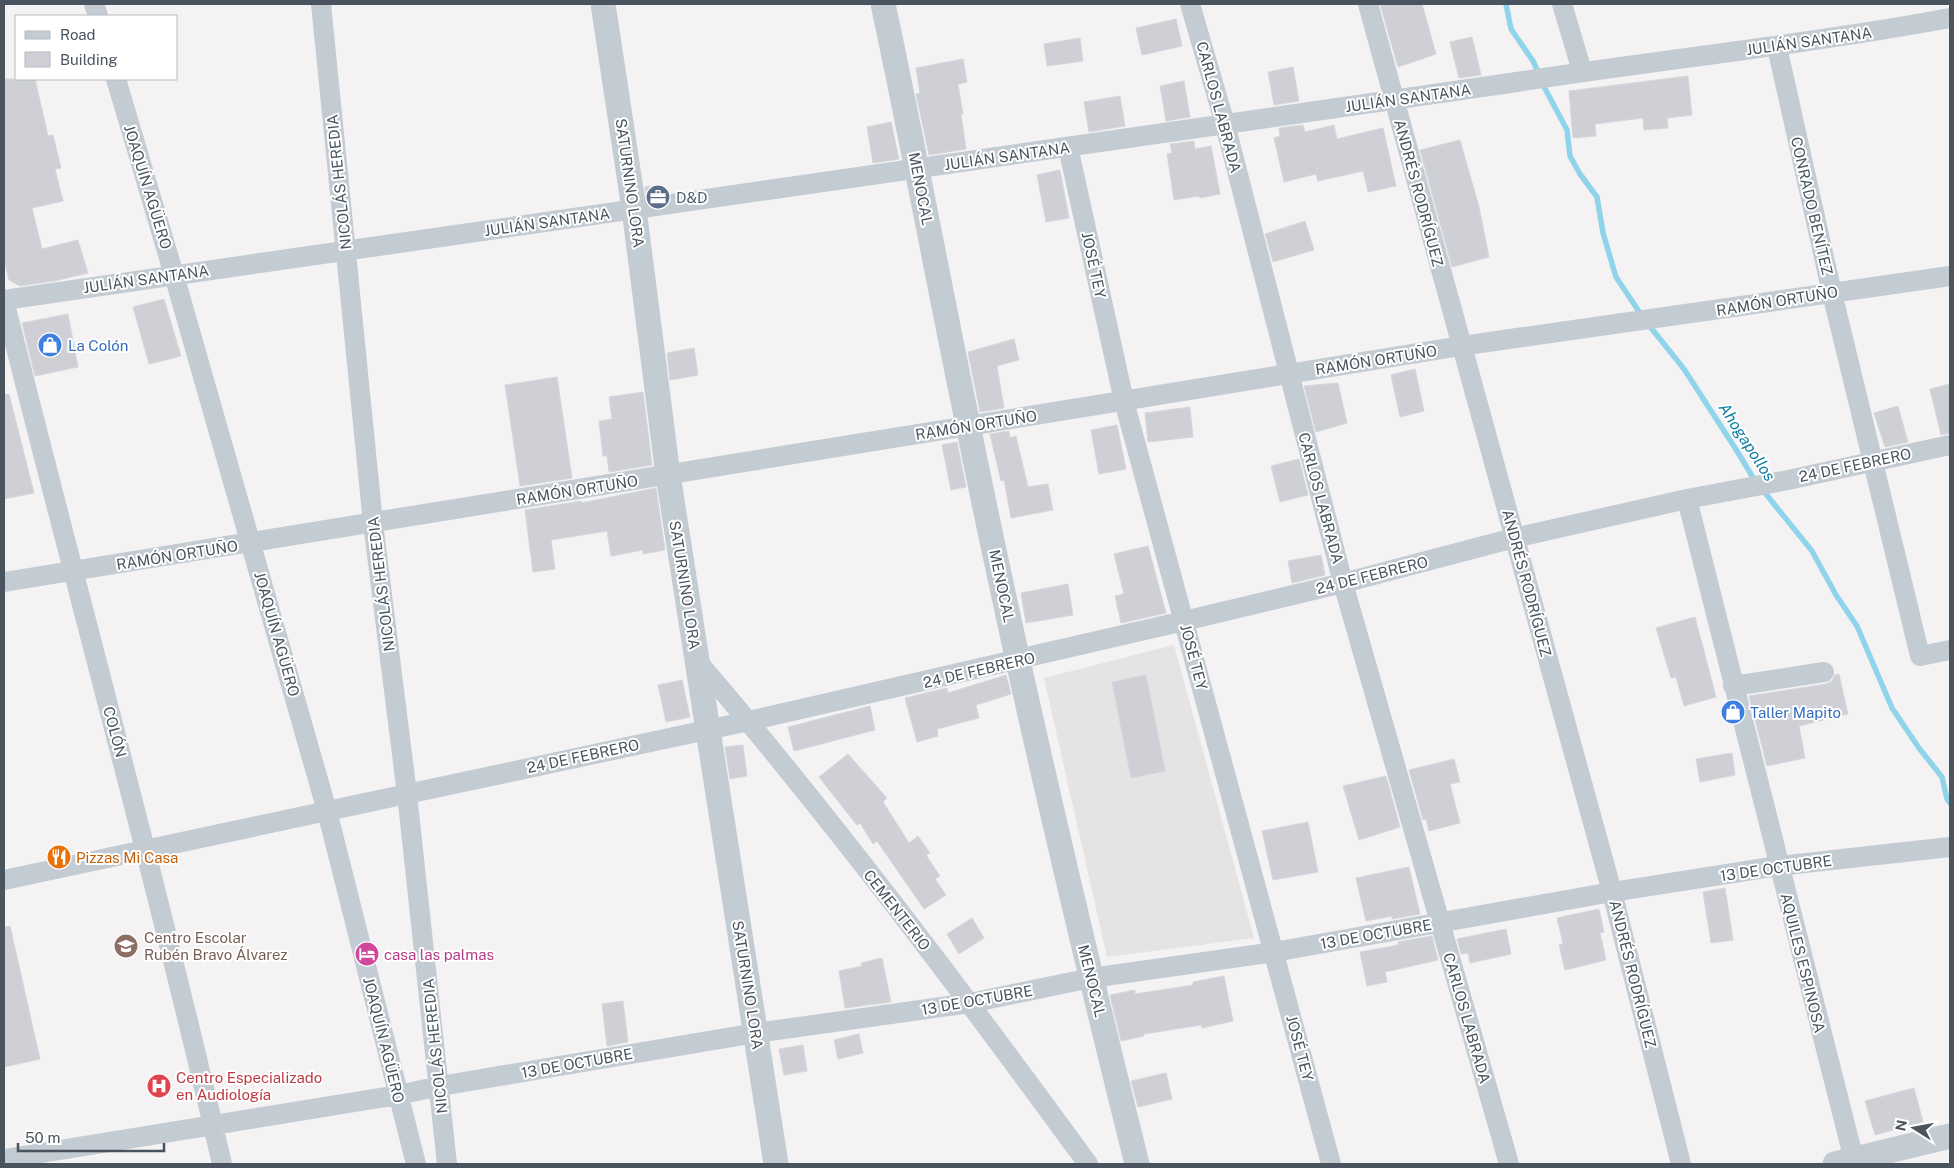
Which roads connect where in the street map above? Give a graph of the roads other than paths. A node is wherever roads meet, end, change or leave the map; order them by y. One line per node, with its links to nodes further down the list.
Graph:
1 (321, 4): 16 (street, NICOLÁS HEREDIA)
2 (603, 4): 15 (street, SATURNINO LORA)
3 (883, 4): 14 (street, MENOCAL)
4 (1190, 4): 12 (street, CARLOS LABRADA)
5 (1368, 4): 11 (street, ANDRÉS RODRÍGUEZ)
6 (1562, 4): 9 (street)
7 (1950, 18): 8 (street, JULIÁN SANTANA)
8 (1777, 47): 9 (street, JULIÁN SANTANA); 19 (street, CONRADO BENÍTEZ)
9 (1582, 71): 11 (street, JULIÁN SANTANA)
10 (116, 80): 17 (street, JOAQUÍN AGÜERO)
11 (1393, 100): 12 (street, JULIÁN SANTANA); 21 (street, ANDRÉS RODRÍGUEZ)
12 (1225, 124): 13 (street, JULIÁN SANTANA); 22 (street, CARLOS LABRADA)
13 (1068, 147): 14 (street, JULIÁN SANTANA); 23 (street, JOSÉ TEY)
14 (918, 168): 15 (street, JULIÁN SANTANA); 24 (street, MENOCAL)
15 (634, 209): 16 (street, JULIÁN SANTANA); 27 (street, SATURNINO LORA)
16 (346, 250): 17 (street, JULIÁN SANTANA); 29 (street, NICOLÁS HEREDIA)
17 (174, 275): 20 (street, JULIÁN SANTANA); 31 (street, JOAQUÍN AGÜERO)
18 (1950, 276): 19 (street, RAMÓN ORTUÑO)
19 (1832, 292): 21 (street, RAMÓN ORTUÑO); 26 (street, CONRADO BENÍTEZ)
20 (4, 300): 32 (street, COLÓN)
21 (1461, 346): 22 (street, RAMÓN ORTUÑO); 30 (street, ANDRÉS RODRÍGUEZ)
22 (1288, 374): 23 (street, RAMÓN ORTUÑO); 34 (street, CARLOS LABRADA)
23 (1124, 401): 24 (street, RAMÓN ORTUÑO); 35 (street, JOSÉ TEY)
24 (968, 426): 27 (street, RAMÓN ORTUÑO); 37 (street, MENOCAL)
25 (1950, 445): 26 (street, 24 DE FEBRERO)
26 (1873, 461): 28 (street, 24 DE FEBRERO); 36 (street, CONRADO BENÍTEZ)
27 (668, 475): 29 (street, RAMÓN ORTUÑO); 38 (street, SATURNINO LORA)
28 (1687, 499): 30 (street, 24 DE FEBRERO); 40 (street, AQUILES ESPINOSA)
29 (373, 523): 31 (street, RAMÓN ORTUÑO); 43 (street, NICOLÁS HEREDIA)
30 (1514, 538): 34 (street, 24 DE FEBRERO); 49 (street, ANDRÉS RODRÍGUEZ)
31 (250, 543): 32 (street, RAMÓN ORTUÑO); 44 (street, JOAQUÍN AGÜERO)
32 (72, 572): 33 (street, RAMÓN ORTUÑO); 46 (street, COLÓN)
33 (4, 582)
34 (1343, 583): 35 (street, 24 DE FEBRERO); 50 (street, CARLOS LABRADA)
35 (1184, 621): 37 (street, 24 DE FEBRERO); 51 (street, JOSÉ TEY)
36 (1950, 650)
37 (1018, 661): 41 (street, 24 DE FEBRERO); 52 (street, MENOCAL)
38 (698, 662): 41 (street, CEMENTERIO); 42 (street, SATURNINO LORA)
39 (1824, 672): 40 (street)
40 (1733, 686): 47 (street, AQUILES ESPINOSA)
41 (749, 721): 42 (street, 24 DE FEBRERO); 53 (street, CEMENTERIO)
42 (706, 730): 43 (street, 24 DE FEBRERO); 54 (street, SATURNINO LORA)
43 (406, 794): 44 (street, 24 DE FEBRERO); 55 (street, NICOLÁS HEREDIA)
44 (327, 811): 46 (street, 24 DE FEBRERO); 56 (street, JOAQUÍN AGÜERO)
45 (1946, 848): 47 (street, 13 DE OCTUBRE)
46 (146, 850): 48 (street, 24 DE FEBRERO); 57 (street, COLÓN)
47 (1778, 866): 49 (street, 13 DE OCTUBRE); 60 (street, AQUILES ESPINOSA)
48 (4, 880)
49 (1612, 892): 50 (street, 13 DE OCTUBRE); 69 (street, ANDRÉS RODRÍGUEZ)
50 (1440, 924): 51 (street, 13 DE OCTUBRE); 68 (street, CARLOS LABRADA)
51 (1274, 952): 52 (street, 13 DE OCTUBRE); 67 (street, JOSÉ TEY)
52 (1091, 978): 53 (street, 13 DE OCTUBRE); 66 (street, MENOCAL)
53 (970, 1003): 54 (street, 13 DE OCTUBRE); 65 (street, CEMENTERIO)
54 (756, 1033): 55 (street, 13 DE OCTUBRE); 64 (street, SATURNINO LORA)
55 (440, 1086): 56 (street, 13 DE OCTUBRE); 63 (street, NICOLÁS HEREDIA)
56 (398, 1095): 57 (street, 13 DE OCTUBRE); 62 (street, JOAQUÍN AGÜERO)
57 (213, 1126): 59 (street, 13 DE OCTUBRE); 61 (street, COLÓN)
58 (1950, 1136): 60 (street)
59 (4, 1159)
60 (1848, 1163)
61 (222, 1164)
62 (416, 1164)
63 (447, 1164)
64 (776, 1164)
65 (1088, 1164)
66 (1138, 1164)
67 (1331, 1164)
68 (1509, 1164)
69 (1681, 1164)

